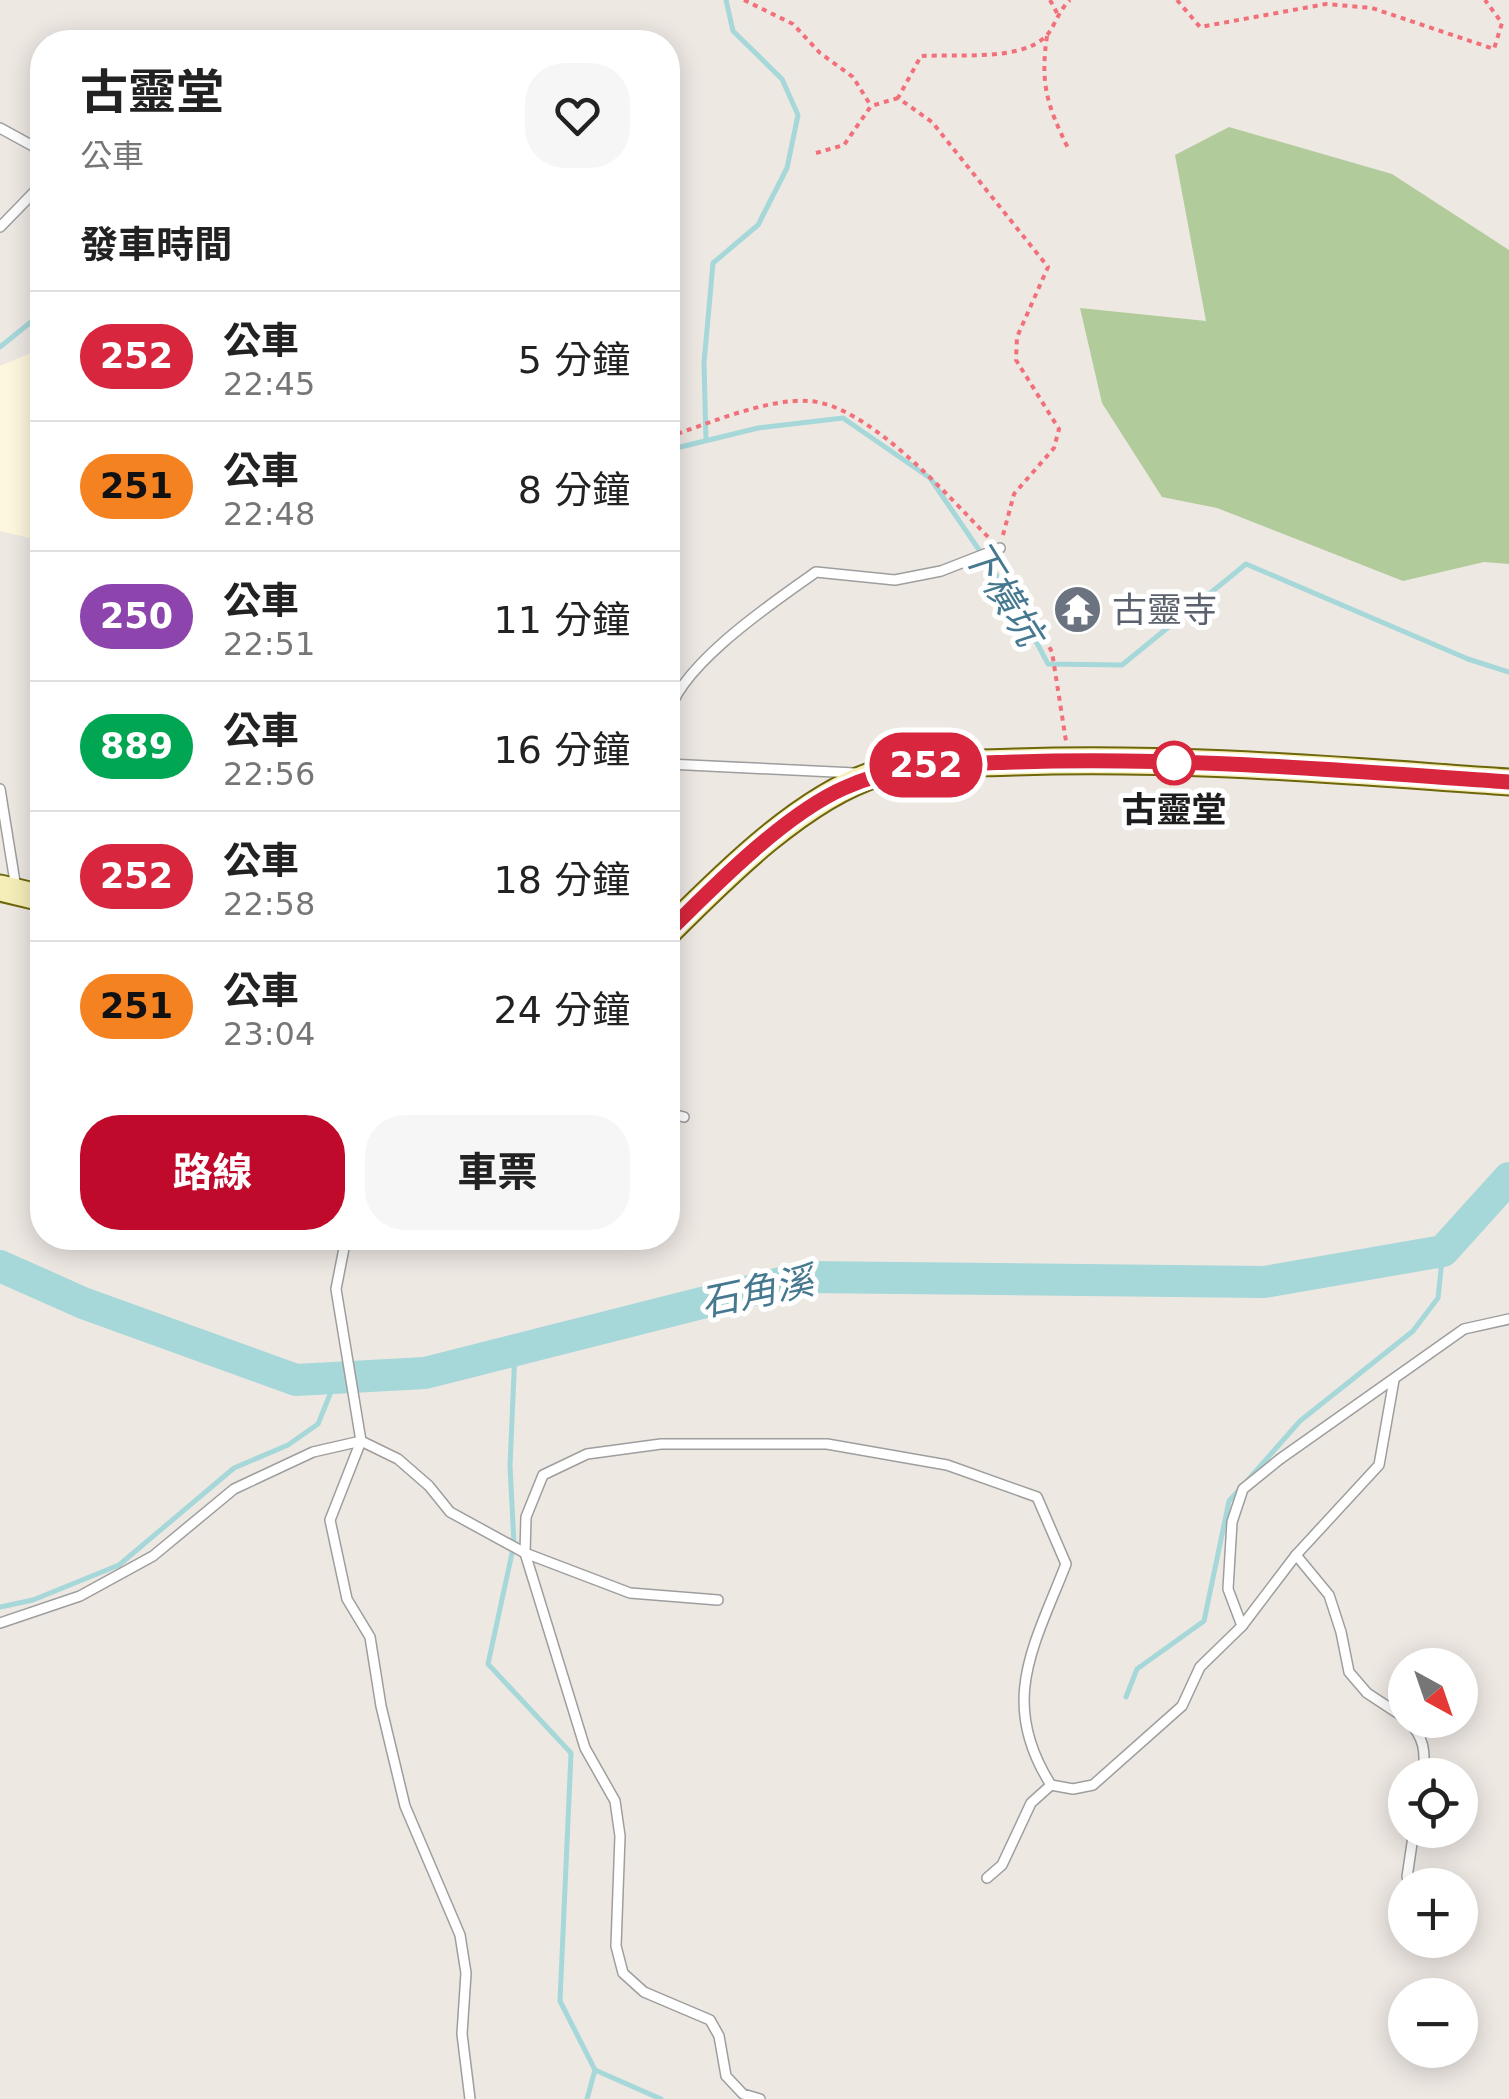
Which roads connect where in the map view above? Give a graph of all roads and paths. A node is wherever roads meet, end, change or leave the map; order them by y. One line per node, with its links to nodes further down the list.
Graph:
1 (744, 0): 9 (path)
2 (1050, 0): 6 (path)
3 (1070, 0): 6 (path)
4 (1177, 0): 5 (path)
5 (1485, 0)
6 (1057, 12): 7 (path)
7 (1047, 36): 8 (path); 12 (path)
8 (898, 98): 9 (path); 17 (path)
9 (871, 106): 13 (path)
10 (0, 128): 11 (lane)
11 (30, 144)
12 (1068, 148)
13 (816, 153)
14 (30, 196): 15 (lane)
15 (0, 227)
16 (680, 433): 17 (path)
17 (997, 549): 18 (lane); 19 (path)
18 (680, 685)
19 (1069, 760): 21 (street); 22 (street)
20 (680, 765): 21 (lane)
21 (878, 774): 25 (street)
22 (1509, 782)
23 (0, 788): 24 (lane)
24 (8, 889)
25 (680, 920)
26 (680, 1116): 27 (lane)
27 (684, 1117)
28 (344, 1250): 31 (lane)
29 (1509, 1318): 30 (lane)
30 (1394, 1380): 33 (lane); 36 (lane)
31 (362, 1441): 32 (lane); 35 (lane); 40 (lane)
32 (525, 1553): 34 (lane); 38 (lane); 41 (lane)
33 (1296, 1555): 36 (lane); 37 (lane)
34 (718, 1600)
35 (0, 1623)
36 (1242, 1626): 38 (lane)
37 (1388, 1707)
38 (1052, 1786): 39 (lane)
39 (987, 1878)
40 (470, 2099)
41 (760, 2099)

